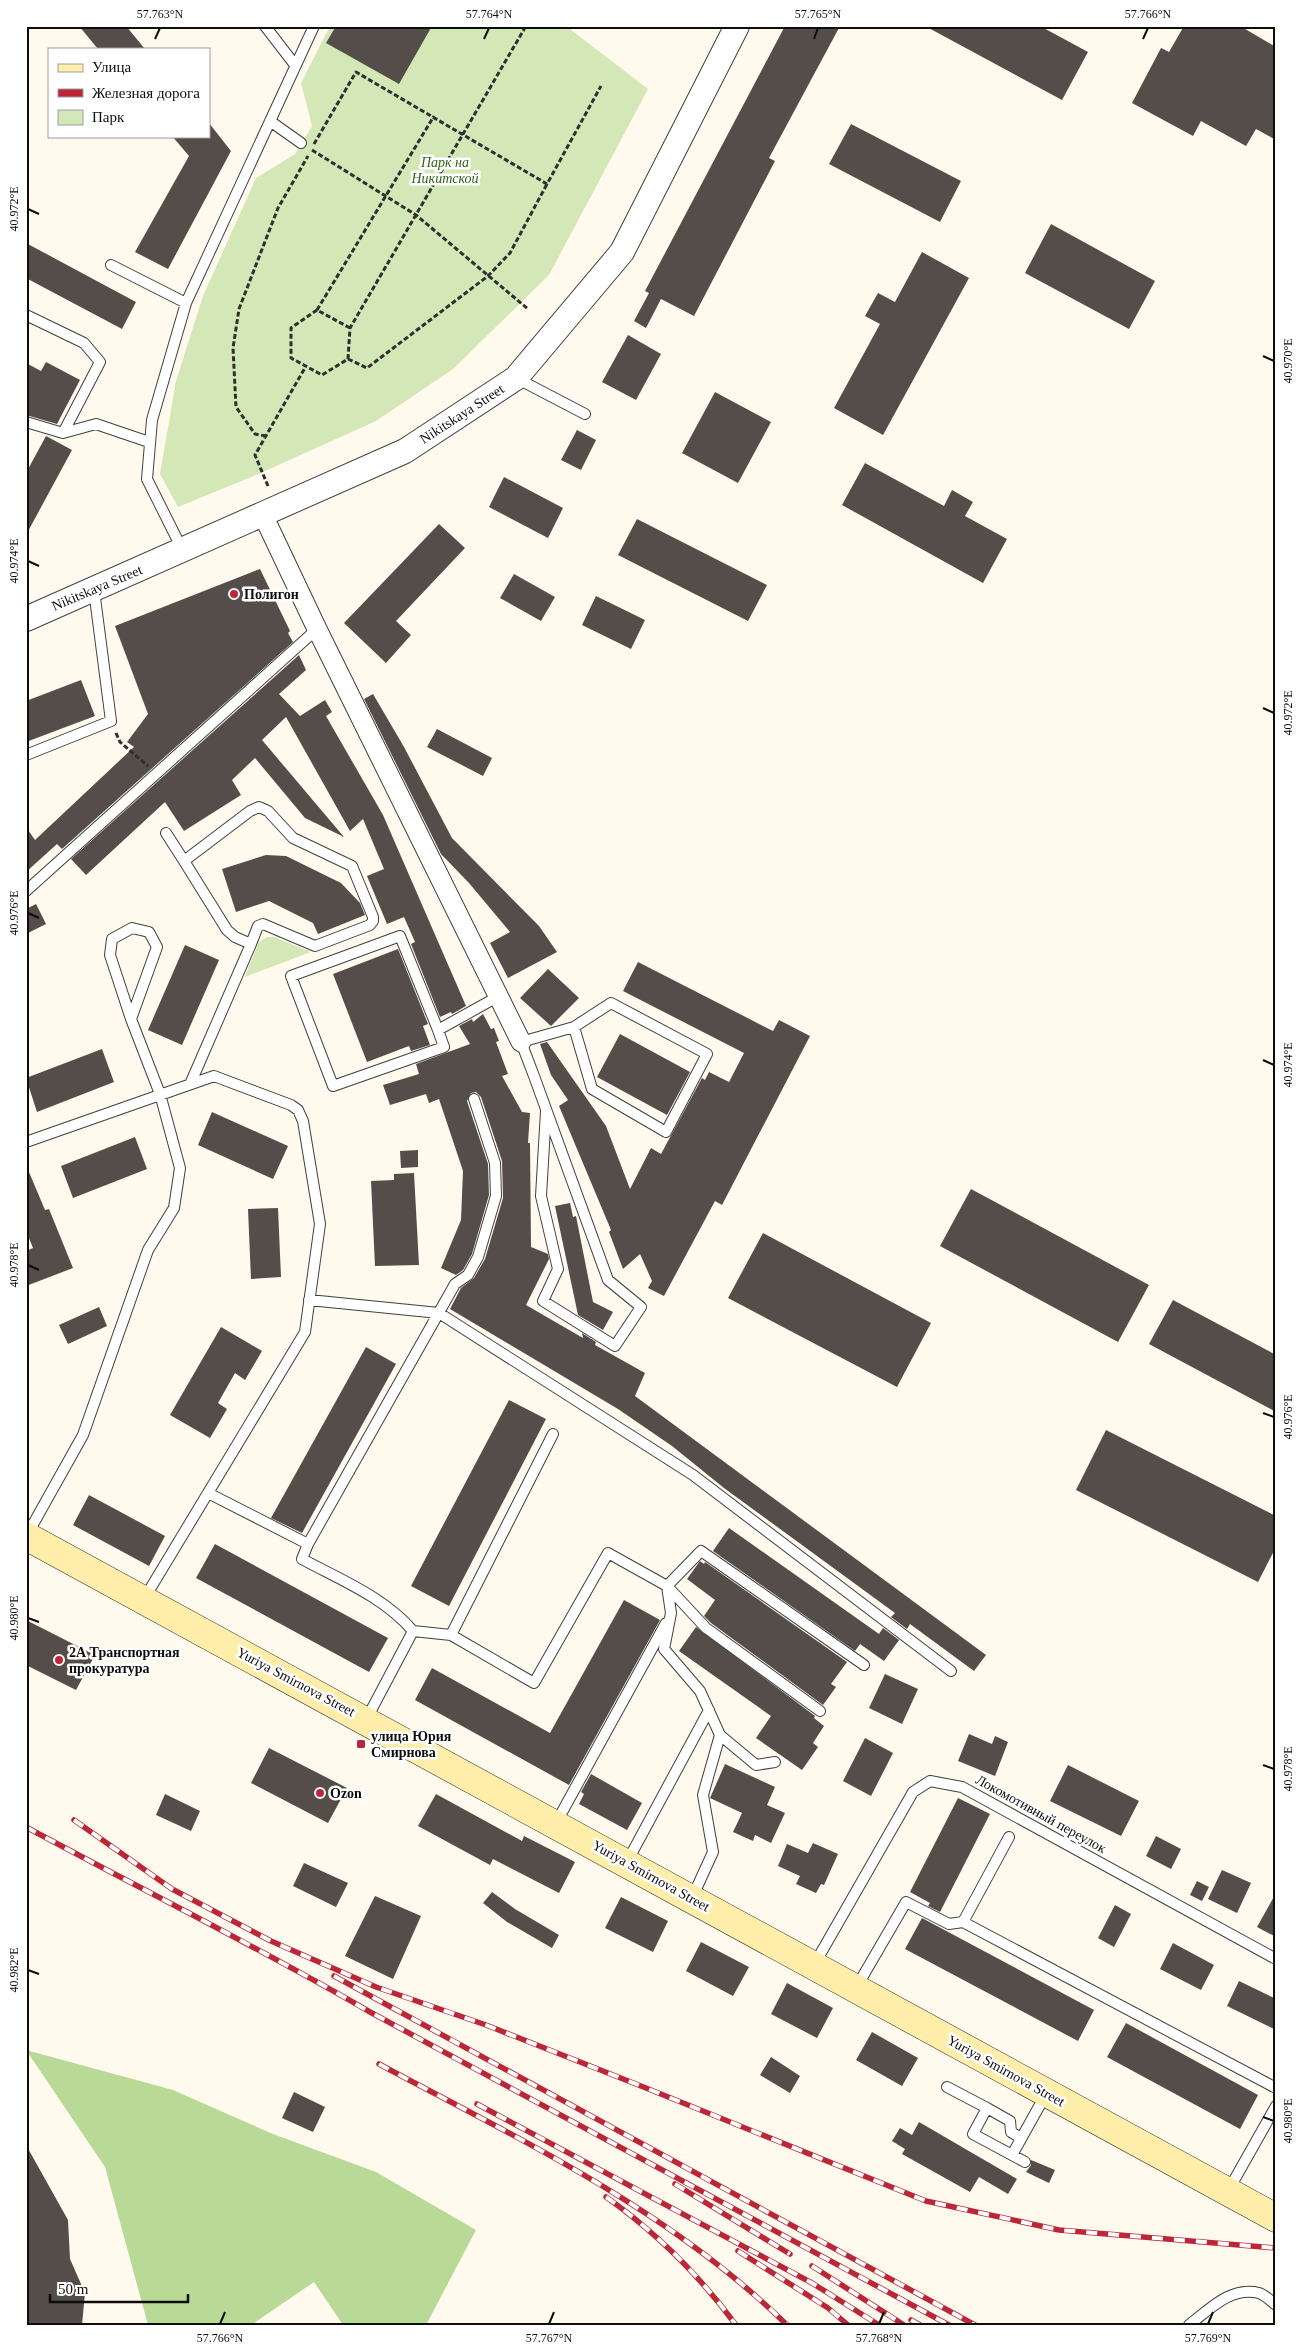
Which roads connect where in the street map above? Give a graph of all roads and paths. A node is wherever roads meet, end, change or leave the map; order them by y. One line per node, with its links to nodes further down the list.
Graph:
1 (265, 26): 5 (lane)
2 (314, 26): 5 (lane)
3 (526, 26): 9 (path)
4 (737, 26): 24 (street, Nikitskaya Street)
5 (295, 65): 8 (lane)
6 (601, 86): 12 (path)
7 (434, 116): 9 (path); 11 (path); 13 (path)
8 (270, 121): 10 (lane); 17 (lane)
9 (464, 135): 12 (path); 14 (path)
10 (301, 143): 11 (path)
11 (311, 150): 13 (path); 28 (path)
12 (547, 184): 16 (path)
13 (385, 197): 14 (path); 19 (path)
14 (416, 216): 16 (path); 21 (path)
15 (111, 264): 17 (lane)
16 (488, 276): 18 (path); 22 (path)
17 (186, 303): 29 (lane)
18 (528, 309)
19 (317, 310): 21 (path); 23 (path)
20 (26, 315): 27 (lane)
21 (350, 328): 22 (path)
22 (348, 359): 23 (path)
23 (306, 366): 28 (path)
24 (516, 378): 25 (lane); 31 (street, Nikitskaya Street)
25 (585, 414)
26 (26, 422): 27 (lane)
27 (63, 433): 29 (lane)
28 (266, 436): 30 (path)
29 (149, 442): 32 (lane)
30 (268, 486)
31 (263, 515): 32 (street, Nikitskaya Street); 35 (street)
32 (183, 551): 33 (street, Nikitskaya Street)
33 (93, 589): 34 (street, Nikitskaya Street); 36 (lane)
34 (26, 619)
35 (316, 629): 38 (lane); 43 (street)
36 (111, 721): 37 (lane); 38 (path)
37 (26, 755)
38 (156, 774): 41 (lane)
39 (166, 833): 40 (lane)
40 (184, 861): 42 (lane); 42 (lane)
41 (26, 891)
42 (251, 944): 48 (lane)
43 (498, 996): 46 (lane); 47 (street)
44 (131, 1019): 44 (lane); 49 (lane)
45 (574, 1027): 45 (lane); 47 (lane)
46 (438, 1030): 46 (lane)
47 (521, 1042): 51 (lane)
48 (192, 1082): 49 (lane); 53 (lane)
49 (160, 1094): 52 (lane); 57 (lane)
50 (474, 1099): 54 (lane)
51 (546, 1111): 51 (lane)
52 (26, 1142)
53 (309, 1300): 54 (lane); 56 (lane)
54 (439, 1313): 58 (lane); 65 (lane)
55 (553, 1434): 63 (lane)
56 (208, 1492): 58 (lane); 60 (lane)
57 (26, 1536): 60 (main road, Yuriya Smirnova Street)
58 (308, 1544): 62 (lane)
59 (667, 1586): 61 (lane); 63 (lane); 64 (lane); 67 (lane)
60 (144, 1600): 68 (main road, Yuriya Smirnova Street)
61 (671, 1613): 66 (lane); 71 (lane)
62 (413, 1631): 63 (lane); 68 (lane)
63 (451, 1635)
64 (864, 1665)
65 (951, 1672)
66 (709, 1710): 69 (lane); 73 (lane)
67 (820, 1711)
68 (366, 1720): 71 (main road, Yuriya Smirnova Street)
69 (720, 1735): 70 (lane); 74 (lane)
70 (775, 1762)
71 (555, 1824): 73 (main road, Yuriya Smirnova Street)
72 (1009, 1837): 75 (lane)
73 (626, 1862): 74 (main road, Yuriya Smirnova Street)
74 (692, 1898): 77 (main road, Yuriya Smirnova Street)
75 (963, 1922): 78 (lane); 80 (lane)
76 (1276, 1959): 77 (lane, Локомотивный переулок)
77 (813, 1966): 78 (main road, Yuriya Smirnova Street)
78 (856, 1989): 81 (main road, Yuriya Smirnova Street)
79 (946, 2087): 83 (lane)
80 (1276, 2088)
81 (1046, 2093): 84 (lane); 87 (main road, Yuriya Smirnova Street)
82 (1276, 2106): 87 (lane)
83 (987, 2108): 84 (lane); 85 (lane)
84 (1021, 2138): 85 (lane)
85 (1012, 2154): 86 (lane)
86 (1024, 2162)
87 (1227, 2192): 88 (main road, Yuriya Smirnova Street)
88 (1276, 2218)
89 (1276, 2305): 90 (lane)
90 (1189, 2325)

